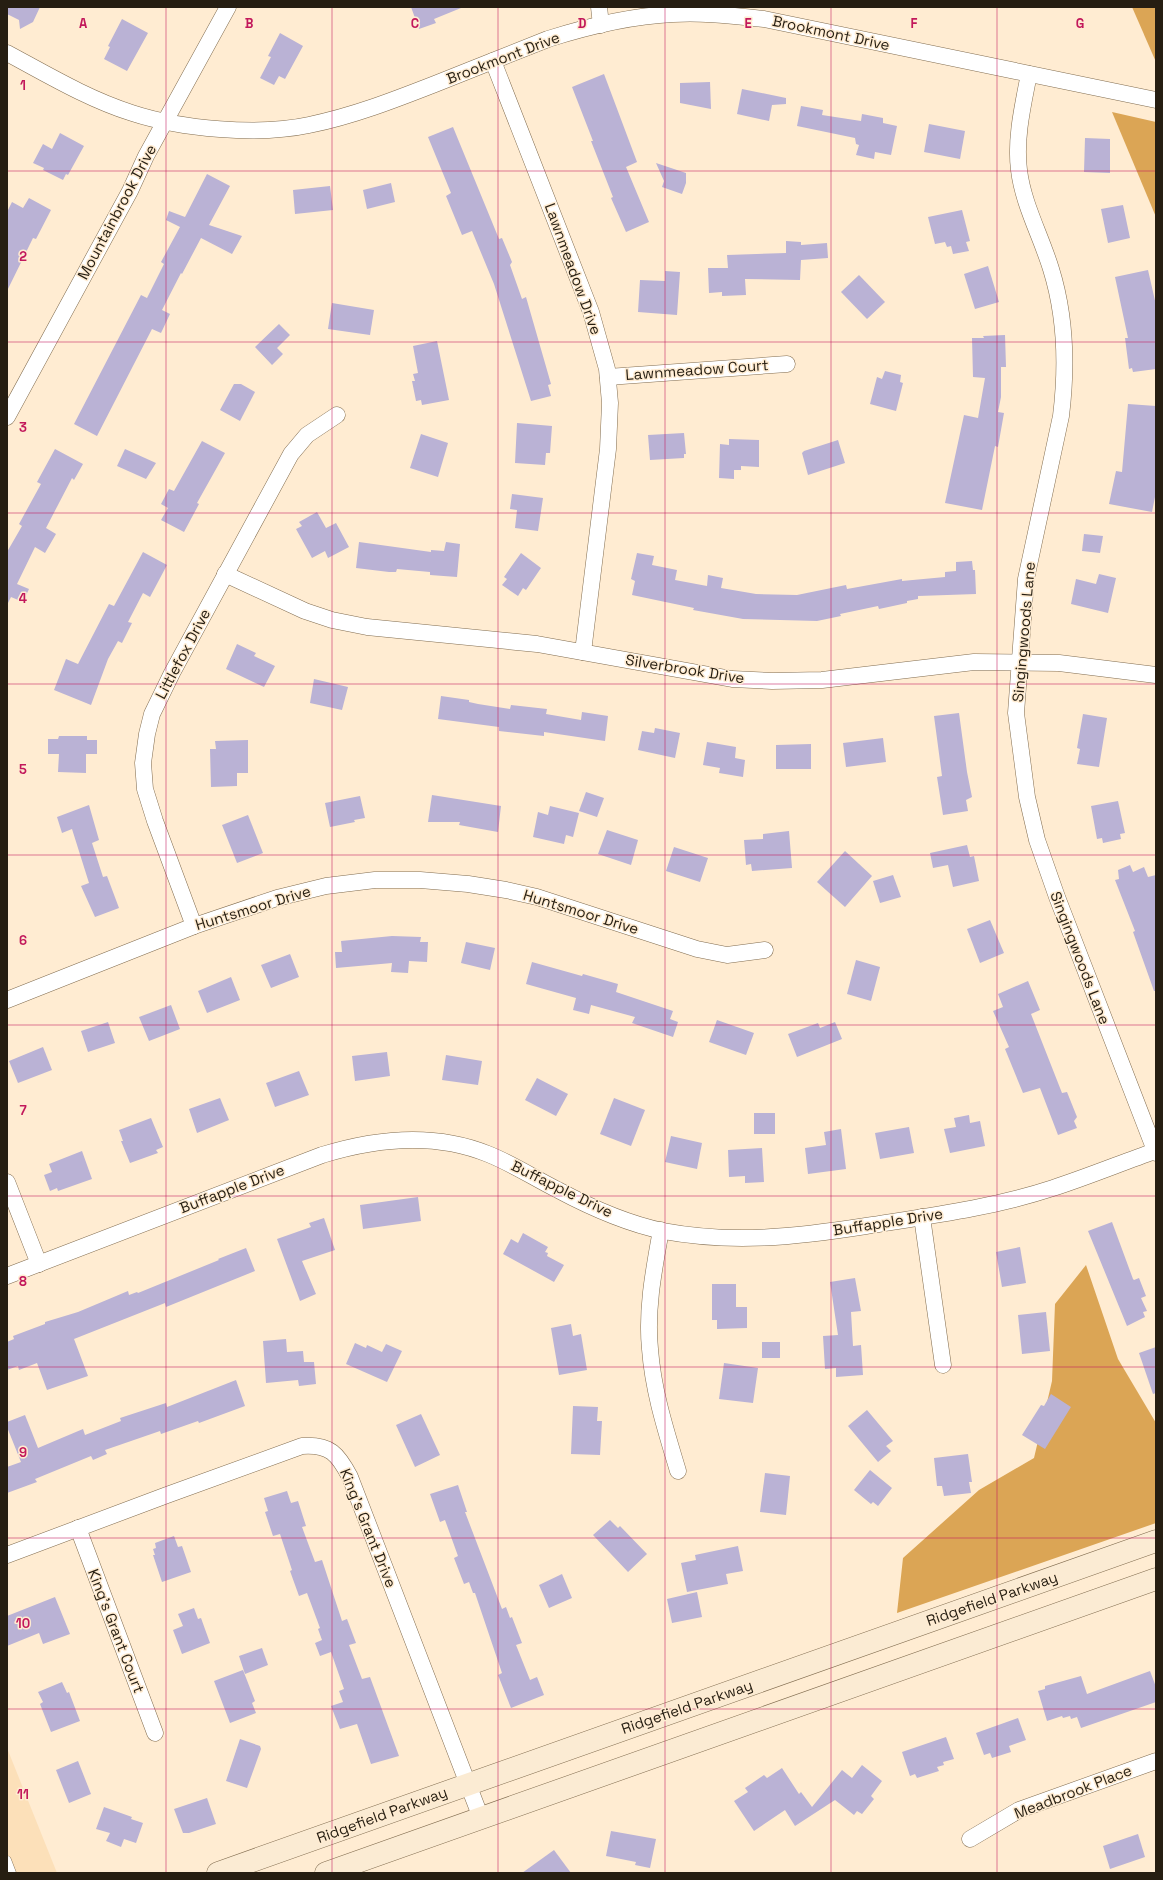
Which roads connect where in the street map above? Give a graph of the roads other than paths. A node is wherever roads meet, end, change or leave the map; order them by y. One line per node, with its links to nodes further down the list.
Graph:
1 (228, 7): 9 (street, Mountainbrook Drive)
2 (599, 7): 4 (street)
3 (655, 11): 4 (street, Brookmont Drive); 7 (street, Brookmont Drive)
4 (601, 25): 6 (street, Brookmont Drive)
5 (7, 53): 9 (street, Brookmont Drive)
6 (493, 61): 9 (street, Brookmont Drive); 11 (street, Lawnmeadow Drive)
7 (1029, 74): 8 (street, Brookmont Drive); 16 (street, Singingwoods Lane)
8 (1156, 100)
9 (166, 122): 13 (street, Mountainbrook Drive)
10 (787, 364): 11 (street, Lawnmeadow Court)
11 (608, 377): 15 (street, Lawnmeadow Drive)
12 (337, 415): 14 (street, Littlefox Drive)
13 (7, 418)
14 (225, 574): 15 (street, Silverbrook Drive); 18 (street, Littlefox Drive)
15 (583, 652): 16 (street, Silverbrook Drive)
16 (1020, 663): 17 (street, Silverbrook Drive); 21 (street, Singingwoods Lane)
17 (1156, 675)
18 (194, 926): 19 (street, Huntsmoor Drive); 20 (street, Huntsmoor Drive)
19 (765, 950)
20 (7, 1000)
21 (1156, 1152): 23 (street, Buffapple Drive)
22 (7, 1182): 25 (street)
23 (922, 1217): 24 (street, Buffapple Drive); 27 (street)
24 (661, 1230): 25 (street, Buffapple Drive); 28 (street)
25 (39, 1264): 26 (street, Buffapple Drive)
26 (7, 1276)
27 (943, 1365)
28 (678, 1471)
29 (78, 1528): 31 (street, King's Grant Drive); 33 (street, King's Grant Court); 35 (street, King's Grant Drive)
30 (1156, 1541): 35 (main road, Ridgefield Parkway)
31 (7, 1555)
32 (1156, 1579): 36 (main road)
33 (155, 1733)
34 (1156, 1761): 37 (street, Meadbrook Place)
35 (468, 1785): 36 (street, King's Grant Drive); 40 (main road, Ridgefield Parkway)
36 (481, 1818): 41 (main road)
37 (970, 1839)
38 (7, 1860): 39 (lane)
39 (12, 1873)
40 (218, 1873)
41 (326, 1873)

